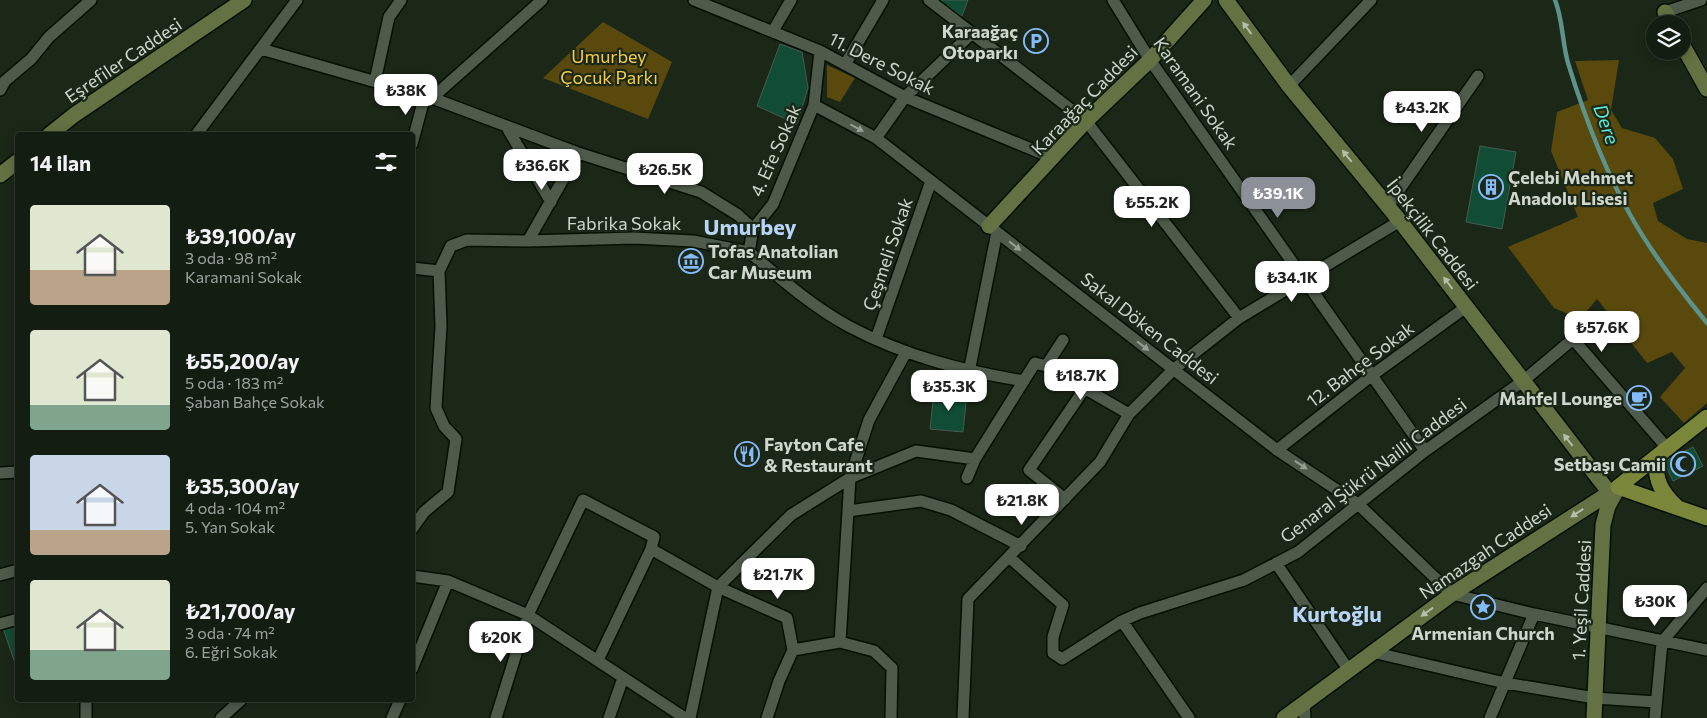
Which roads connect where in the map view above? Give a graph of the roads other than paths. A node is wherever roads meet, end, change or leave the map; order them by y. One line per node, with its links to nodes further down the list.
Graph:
1 (91, 0): 27 (street)
2 (244, 0): 33 (main road, Eşrefiler Caddesi)
3 (297, 0): 18 (street)
4 (401, 0): 24 (street)
5 (542, 0): 28 (street)
6 (694, 0): 16 (street, 11. Dere Sokak)
7 (791, 0): 16 (street)
8 (883, 0): 22 (street)
9 (928, 0): 17 (street)
10 (1113, 0): 20 (street, Karamani Sokak)
11 (1204, 0): 20 (main road, Karaağaç Caddesi)
12 (1226, 0): 25 (main road, İpekçilik Caddesi, one-way to 12)
13 (1371, 0): 25 (street)
14 (1701, 0): 15 (street)
15 (1674, 15)
16 (773, 31): 19 (street, 11. Dere Sokak)
17 (972, 33): 29 (street); 31 (street)
18 (261, 49): 24 (street); 34 (street)
19 (820, 51): 22 (street, 11. Dere Sokak); 30 (street, 4. Efe Sokak)
20 (1150, 60): 31 (main road, Karaağaç Caddesi); 51 (street, Karamani Sokak)
21 (1691, 60): 26 (main road)
22 (846, 63): 29 (street, 11. Dere Sokak)
23 (1478, 76): 43 (street)
24 (374, 81): 28 (street)
25 (1289, 86): 43 (main road, İpekçilik Caddesi, one-way to 25)
26 (1707, 88)
27 (0, 90)
28 (428, 97): 32 (street); 35 (street)
29 (905, 97): 36 (street); 38 (street, 11. Dere Sokak)
30 (814, 105): 36 (street, Sakal Döken Caddesi, one-way to 36); 45 (street, 4. Efe Sokak)
31 (1086, 121): 38 (main road, Karaağaç Caddesi); 53 (street)
32 (506, 126): 37 (street); 42 (street)
33 (53, 132)
34 (198, 132)
35 (415, 135)
36 (876, 138): 41 (street, Sakal Döken Caddesi)
37 (578, 153): 42 (street); 45 (street)
38 (1053, 158): 46 (main road, Karaağaç Caddesi)
39 (15, 162): 40 (main road)
40 (0, 175)
41 (931, 181): 46 (street, Sakal Döken Caddesi); 54 (street, Çeşmeli Sokak)
42 (551, 202): 47 (street)
43 (1388, 206): 44 (main road, İpekçilik Caddesi)
44 (1400, 220): 51 (street); 52 (main road, İpekçilik Caddesi, one-way to 44)
45 (753, 229): 48 (street)
46 (993, 229): 58 (street, Sakal Döken Caddesi, one-way to 58); 59 (street)
47 (528, 242): 48 (street, Fabrika Sokak); 50 (street, Fabrika Sokak)
48 (750, 252): 54 (street)
49 (415, 268): 50 (street)
50 (439, 271): 81 (street)
51 (1305, 280): 53 (street); 60 (street, Karamani Sokak)
52 (1466, 307): 60 (street, 12. Bahçe Sokak); 62 (main road, İpekçilik Caddesi)
53 (1239, 318): 58 (street)
54 (876, 339): 56 (street)
55 (1063, 340): 57 (street)
56 (906, 352): 59 (street); 73 (street)
57 (1046, 366): 61 (street); 63 (street)
58 (1174, 370): 64 (street); 67 (street, Sakal Döken Caddesi)
59 (969, 372): 61 (street)
60 (1371, 376): 67 (street, 12. Bahçe Sokak); 68 (street, Karamani Sokak)
61 (1024, 381): 69 (street)
62 (1523, 382): 66 (street, Genaral Şükrü Nailli Caddesi); 68 (street, Genaral Şükrü Nailli Caddesi); 75 (main road, İpekçilik Caddesi, one-way to 62)
63 (1085, 388): 64 (street); 76 (street)
64 (1130, 414): 76 (street)
65 (1707, 417): 66 (main road, Namazgah Caddesi)
66 (1668, 449): 70 (main road, Namazgah Caddesi)
67 (1278, 450): 77 (street, Sakal Döken Caddesi, one-way to 77)
68 (1425, 451): 77 (street, Genaral Şükrü Nailli Caddesi)
69 (975, 459): 73 (street); 74 (street)
70 (1656, 459): 75 (main road, Namazgah Caddesi); 78 (main road)
71 (0, 472): 72 (street)
72 (15, 472)
73 (850, 478): 79 (street); 90 (street)
74 (967, 478)
75 (1614, 489): 78 (main road); 92 (main road, Namazgah Caddesi, one-way to 92); 98 (main road, 1. Yeşil Caddesi)
76 (1065, 499): 82 (street)
77 (1358, 504): 85 (street, Genaral Şükrü Nailli Caddesi); 92 (street, Sakal Döken Caddesi)
78 (1679, 508): 80 (main road)
79 (848, 511): 82 (street); 99 (street)
80 (1707, 518)
81 (415, 525)
82 (1021, 546): 84 (street)
83 (651, 549): 90 (street); 94 (street); 104 (street)
84 (1009, 558): 96 (street, Genaral Şükrü Nailli Caddesi); 124 (street)
85 (1276, 563): 96 (street, Genaral Şükrü Nailli Caddesi); 106 (street)
86 (15, 571): 87 (street)
87 (0, 575)
88 (415, 576): 89 (street)
89 (448, 581): 94 (street); 105 (street)
90 (718, 587): 101 (street); 121 (street)
91 (1707, 588): 100 (street)
92 (1452, 594): 93 (street); 103 (main road, Namazgah Caddesi, one-way to 103)
93 (1534, 614): 98 (street); 108 (street)
94 (528, 615): 104 (street); 118 (street)
95 (15, 620): 97 (street)
96 (1122, 622): 125 (street)
97 (0, 624)
98 (1598, 627): 100 (street); 109 (main road, 1. Yeşil Caddesi)
99 (840, 642): 101 (street); 123 (street)
100 (1662, 642): 102 (street); 113 (street)
101 (793, 650): 122 (street)
102 (1707, 650)
103 (1372, 652): 106 (main road, Namazgah Caddesi); 108 (street)
104 (598, 660): 107 (street)
105 (415, 662)
106 (1348, 669): 114 (main road, Namazgah Caddesi)
107 (623, 678): 119 (street); 120 (street)
108 (1505, 683): 109 (street); 127 (street)
109 (1595, 698): 113 (street); 128 (main road, 1. Yeşil Caddesi)
110 (86, 702): 115 (street)
111 (239, 702): 116 (street)
112 (399, 702): 117 (street)
113 (1656, 702): 129 (street)
114 (1304, 711): 126 (main road, Namazgah Caddesi)
115 (86, 718)
116 (221, 718)
117 (392, 718)
118 (496, 718)
119 (609, 718)
120 (685, 718)
121 (690, 718)
122 (767, 718)
123 (891, 718)
124 (963, 718)
125 (1189, 718)
126 (1284, 718)
127 (1490, 718)
128 (1594, 718)
129 (1655, 718)

